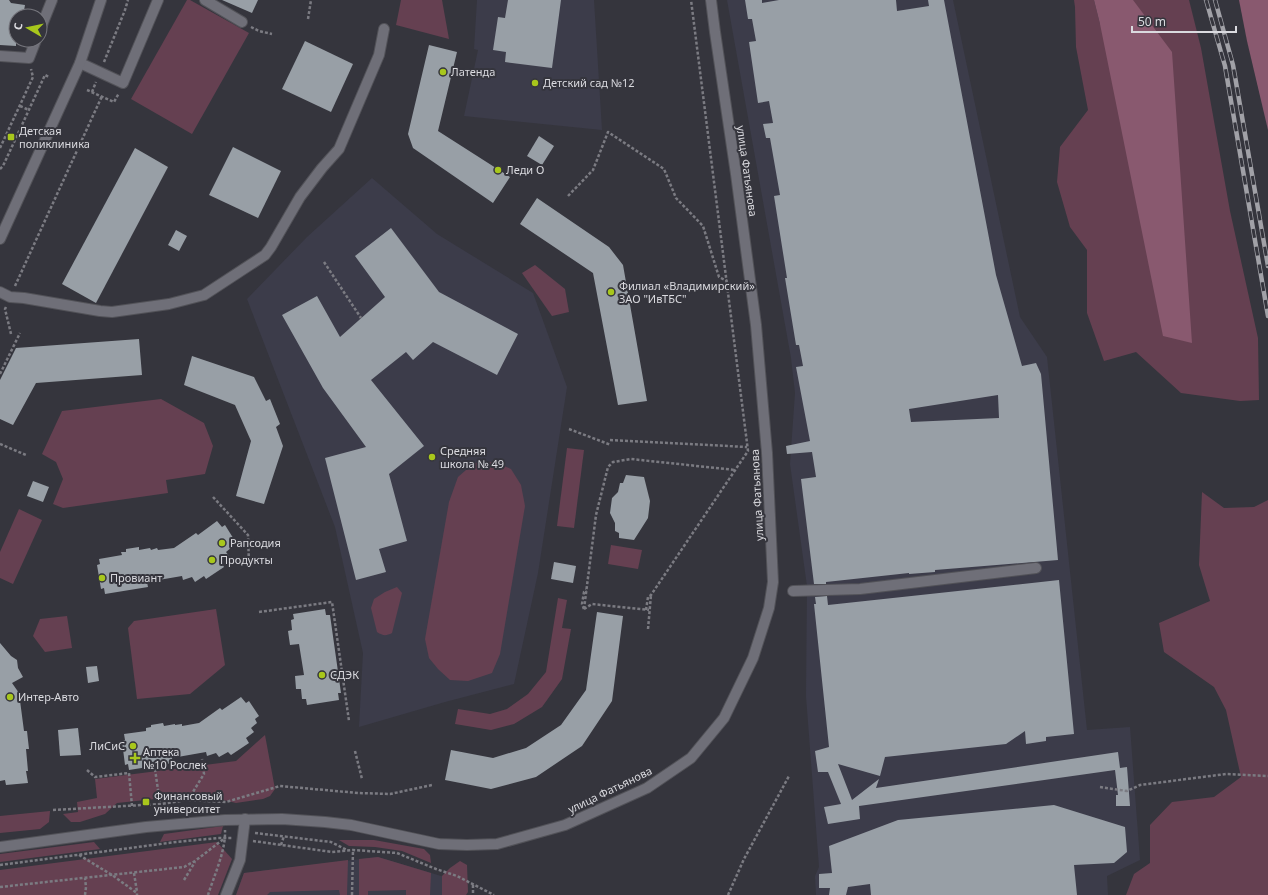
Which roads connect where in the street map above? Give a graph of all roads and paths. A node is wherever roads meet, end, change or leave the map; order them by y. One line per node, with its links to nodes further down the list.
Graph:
1 (52, 0): 9 (street)
2 (101, 0): 18 (street)
3 (128, 0): 19 (path)
4 (158, 0): 21 (street)
5 (205, 0): 11 (street)
6 (311, 0): 10 (path)
7 (691, 0): 33 (path)
8 (711, 0): 71 (street, улица Фатьянова)
9 (48, 10)
10 (308, 20)
11 (242, 22)
12 (384, 29): 35 (street)
13 (259, 31): 14 (path)
14 (272, 34)
15 (33, 48): 17 (street)
16 (0, 56): 17 (street)
17 (29, 58): 25 (path)
18 (80, 63): 19 (street); 31 (street)
19 (100, 73): 21 (street); 23 (path)
20 (49, 77): 26 (path)
21 (123, 83): 24 (path)
22 (86, 90): 23 (path)
23 (92, 92): 24 (path)
24 (102, 96): 35 (path)
25 (20, 106): 26 (path); 27 (path)
26 (29, 110): 28 (path)
27 (0, 148)
28 (2, 165): 29 (path)
29 (0, 169)
30 (568, 196): 33 (path)
31 (0, 239)
32 (324, 262): 37 (path)
33 (727, 282): 45 (path)
34 (0, 292): 35 (street)
35 (10, 297)
36 (5, 309): 39 (path)
37 (361, 318)
38 (20, 333): 40 (path)
39 (11, 334)
40 (0, 374)
41 (569, 429): 44 (path)
42 (610, 440): 45 (path)
43 (0, 444): 46 (path)
44 (611, 445)
45 (747, 447): 47 (path)
46 (26, 455)
47 (735, 470): 52 (path); 52 (path)
48 (213, 497): 49 (path)
49 (249, 564)
50 (1036, 568): 51 (street)
51 (793, 591)
52 (648, 610): 54 (path)
53 (259, 612): 55 (path)
54 (648, 629)
55 (349, 721)
56 (355, 751): 62 (path)
57 (202, 759): 65 (path)
58 (155, 769): 67 (path)
59 (87, 770): 68 (path)
60 (789, 776): 95 (path)
61 (1268, 776): 64 (path)
62 (362, 780)
63 (432, 785): 66 (path)
64 (1100, 787)
65 (188, 800): 66 (path); 67 (path)
66 (226, 802): 69 (path)
67 (160, 804): 68 (path)
68 (132, 806): 70 (path)
69 (225, 806)
70 (53, 810)
71 (245, 819): 72 (street); 76 (street, улица Фатьянова)
72 (243, 835): 73 (path); 74 (path); 75 (path); 91 (street)
73 (284, 836): 75 (path); 77 (path)
74 (225, 838): 79 (path); 80 (path); 90 (path)
75 (282, 845): 77 (path)
76 (0, 848)
77 (347, 850): 78 (path)
78 (354, 850): 86 (path); 92 (path)
79 (79, 855): 81 (path); 83 (path)
80 (195, 861): 82 (path); 85 (path)
81 (0, 865)
82 (134, 872): 83 (path); 88 (path)
83 (112, 875): 84 (path); 88 (path)
84 (85, 878): 87 (path); 89 (path)
85 (184, 880)
86 (473, 885): 93 (path); 94 (path)
87 (0, 887)
88 (137, 894)
89 (84, 895)
90 (208, 895)
91 (226, 895)
92 (352, 895)
93 (473, 895)
94 (494, 895)
95 (728, 895)

